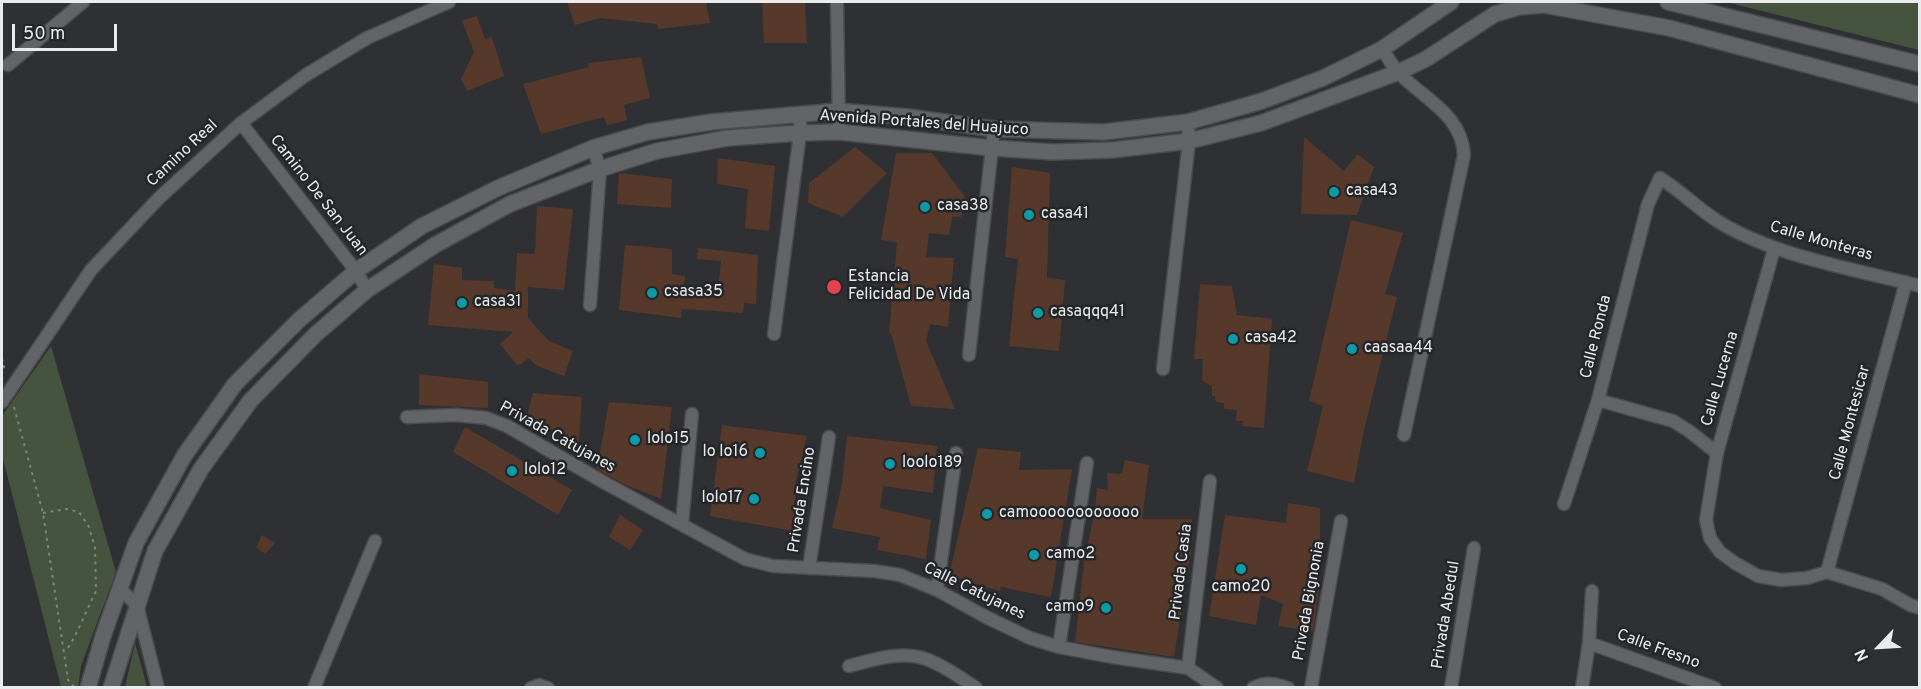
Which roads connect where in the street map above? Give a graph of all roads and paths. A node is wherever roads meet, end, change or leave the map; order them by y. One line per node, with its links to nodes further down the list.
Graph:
1 (82, 2): 8 (street)
2 (449, 2): 15 (street, Camino Real)
3 (837, 2): 12 (street)
4 (1451, 2): 7 (street, Avenida Portales del Huajuco)
5 (1668, 2): 9 (street)
6 (1492, 8): 10 (street, Avenida Portales del Huajuco); 11 (street, Avenida Portales del Huajuco)
7 (1382, 49): 10 (street); 14 (street, Avenida Portales del Huajuco)
8 (8, 64)
9 (1920, 64)
10 (1399, 72): 19 (street, Avenida Portales del Huajuco); 39 (street)
11 (1920, 95)
12 (838, 111): 13 (street, Avenida Portales del Huajuco); 16 (street, Avenida Portales del Huajuco); 17 (street)
13 (800, 114): 18 (street); 20 (street, Avenida Portales del Huajuco)
14 (1188, 122): 16 (street, Avenida Portales del Huajuco); 19 (street)
15 (241, 123): 25 (street, Camino De San Juan); 34 (street, Camino Real)
16 (994, 129): 21 (street)
17 (839, 132): 18 (street, Avenida Portales del Huajuco); 21 (street, Avenida Portales del Huajuco)
18 (800, 133): 22 (street, Avenida Portales del Huajuco); 30 (street)
19 (1189, 141): 21 (street, Avenida Portales del Huajuco); 33 (street)
20 (593, 148): 22 (street); 25 (street, Avenida Portales del Huajuco)
21 (992, 148): 31 (street)
22 (600, 169): 28 (street, Avenida Portales del Huajuco); 29 (street)
23 (1660, 178): 24 (street, Calle Monteras); 35 (street, Calle Ronda)
24 (1774, 249): 26 (street, Calle Monteras); 42 (street, Calle Lucerna)
25 (356, 271): 28 (street, Camino De San Juan); 53 (street, Avenida Portales del Huajuco)
26 (1906, 282): 27 (street, Calle Monteras); 52 (street, Calle Montesicar)
27 (1920, 286)
28 (368, 290): 56 (street, Avenida Portales del Huajuco)
29 (590, 305)
30 (774, 334)
31 (969, 355)
32 (2, 358): 34 (path)
33 (1163, 369)
34 (10, 390): 36 (street, Camino Real); 46 (path)
35 (1598, 400): 42 (street); 45 (street, Calle Ronda)
36 (2, 402)
37 (692, 414): 48 (street)
38 (407, 417): 48 (street, Privada Catujanes)
39 (1404, 435)
40 (829, 437): 51 (street, Privada Encino)
41 (956, 453): 54 (street)
42 (1717, 453): 52 (street, Calle Lucerna)
43 (1088, 463): 59 (street)
44 (1210, 481): 62 (street, Privada Casia)
45 (1564, 504)
46 (43, 513): 60 (path); 60 (path)
47 (1341, 521): 74 (street, Privada Bignonia)
48 (682, 524): 51 (street, Calle Catujanes)
49 (375, 541): 67 (street)
50 (1474, 548): 75 (street, Privada Abedul)
51 (809, 568): 54 (street, Calle Catujanes)
52 (1827, 572): 57 (street)
53 (119, 588): 56 (street); 64 (street, Avenida Portales del Huajuco)
54 (937, 590): 59 (street, Calle Catujanes)
55 (1592, 591): 58 (street)
56 (137, 605): 65 (street, Avenida Portales del Huajuco); 66 (street)
57 (1920, 608)
58 (1589, 643): 76 (street); 77 (street, Calle Fresno)
59 (1059, 647): 62 (street, Calle Catujanes)
60 (63, 650): 63 (path)
61 (849, 666): 70 (street)
62 (1188, 668): 71 (street, Calle Catujanes)
63 (75, 687)
64 (88, 687)
65 (111, 687)
66 (158, 687)
67 (314, 687)
68 (531, 687): 69 (street)
69 (548, 687)
70 (976, 687)
71 (1217, 687)
72 (1252, 687): 73 (street)
73 (1288, 687)
74 (1311, 687)
75 (1451, 687)
76 (1582, 687)
77 (1715, 687)

